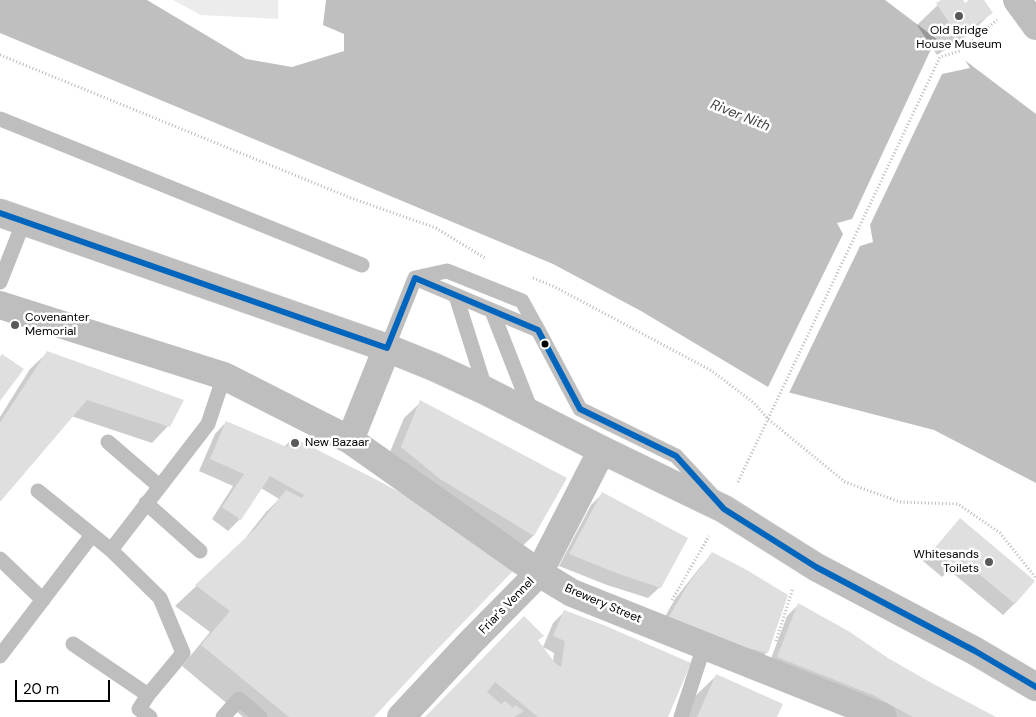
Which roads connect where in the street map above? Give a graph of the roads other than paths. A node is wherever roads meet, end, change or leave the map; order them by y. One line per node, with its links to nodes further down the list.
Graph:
1 (1009, 8): 2 (street)
2 (1036, 26)
3 (0, 119): 5 (lane)
4 (12, 217): 7 (lane); 12 (street)
5 (362, 265)
6 (415, 278): 8 (lane); 11 (lane); 12 (lane)
7 (0, 282)
8 (456, 296): 10 (lane); 14 (lane)
9 (0, 305): 13 (street, Brewery Street)
10 (492, 310): 11 (lane); 16 (lane)
11 (538, 330): 15 (lane)
12 (386, 348): 14 (street); 17 (street)
13 (224, 376): 17 (street, Brewery Street); 20 (lane)
14 (486, 391): 16 (street)
15 (580, 409): 19 (lane); 23 (lane)
16 (532, 413): 19 (street)
17 (350, 440): 28 (street, Brewery Street)
18 (108, 442): 20 (lane)
19 (602, 450): 23 (street); 28 (street, Friar's Vennel)
20 (159, 486): 22 (lane)
21 (38, 491): 24 (lane)
22 (146, 503): 25 (lane); 26 (lane)
23 (724, 509): 33 (street)
24 (92, 535): 25 (lane); 29 (lane)
25 (110, 550): 34 (lane)
26 (200, 551)
27 (0, 559): 29 (lane)
28 (539, 573): 31 (street, Brewery Street); 38 (street, Friar's Vennel)
29 (43, 600): 32 (lane)
30 (73, 644): 34 (lane)
31 (704, 646): 39 (lane); 40 (street, Brewery Street)
32 (0, 656)
33 (1036, 687)
34 (148, 695): 35 (lane)
35 (150, 717)
36 (223, 717): 37 (lane)
37 (260, 717)
38 (401, 717)
39 (680, 717)
40 (883, 717)

